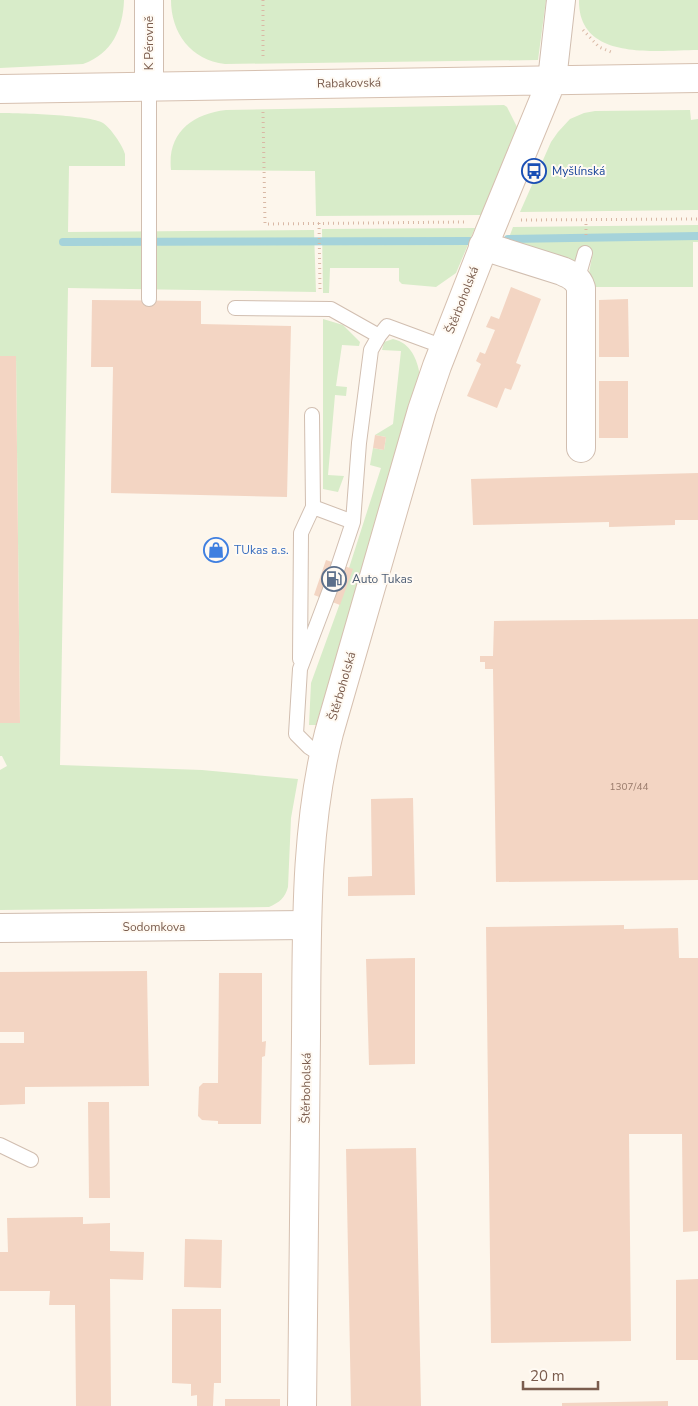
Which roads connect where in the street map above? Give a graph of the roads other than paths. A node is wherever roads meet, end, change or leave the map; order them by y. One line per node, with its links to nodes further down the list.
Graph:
1 (149, 0): 5 (street, K Pérovně)
2 (561, 0): 4 (street, Štěrboholská)
3 (698, 78): 4 (street, Rabakovská)
4 (552, 80): 5 (street, Rabakovská); 7 (street, Štěrboholská)
5 (149, 87): 6 (street, Rabakovská); 8 (lane)
6 (0, 89)
7 (483, 246): 11 (street, Štěrboholská); 13 (street)
8 (149, 300)
9 (235, 308): 10 (lane)
10 (379, 336): 11 (lane); 15 (lane)
11 (444, 347): 17 (street, Štěrboholská)
12 (312, 415): 14 (lane)
13 (581, 448)
14 (313, 507): 15 (lane); 16 (lane)
15 (352, 522): 16 (lane)
16 (300, 669): 17 (lane)
17 (323, 756): 18 (street, Štěrboholská)
18 (307, 925): 19 (street, Sodomkova); 22 (street, Štěrboholská)
19 (0, 928)
20 (0, 1144): 21 (lane)
21 (31, 1160)
22 (302, 1406)

